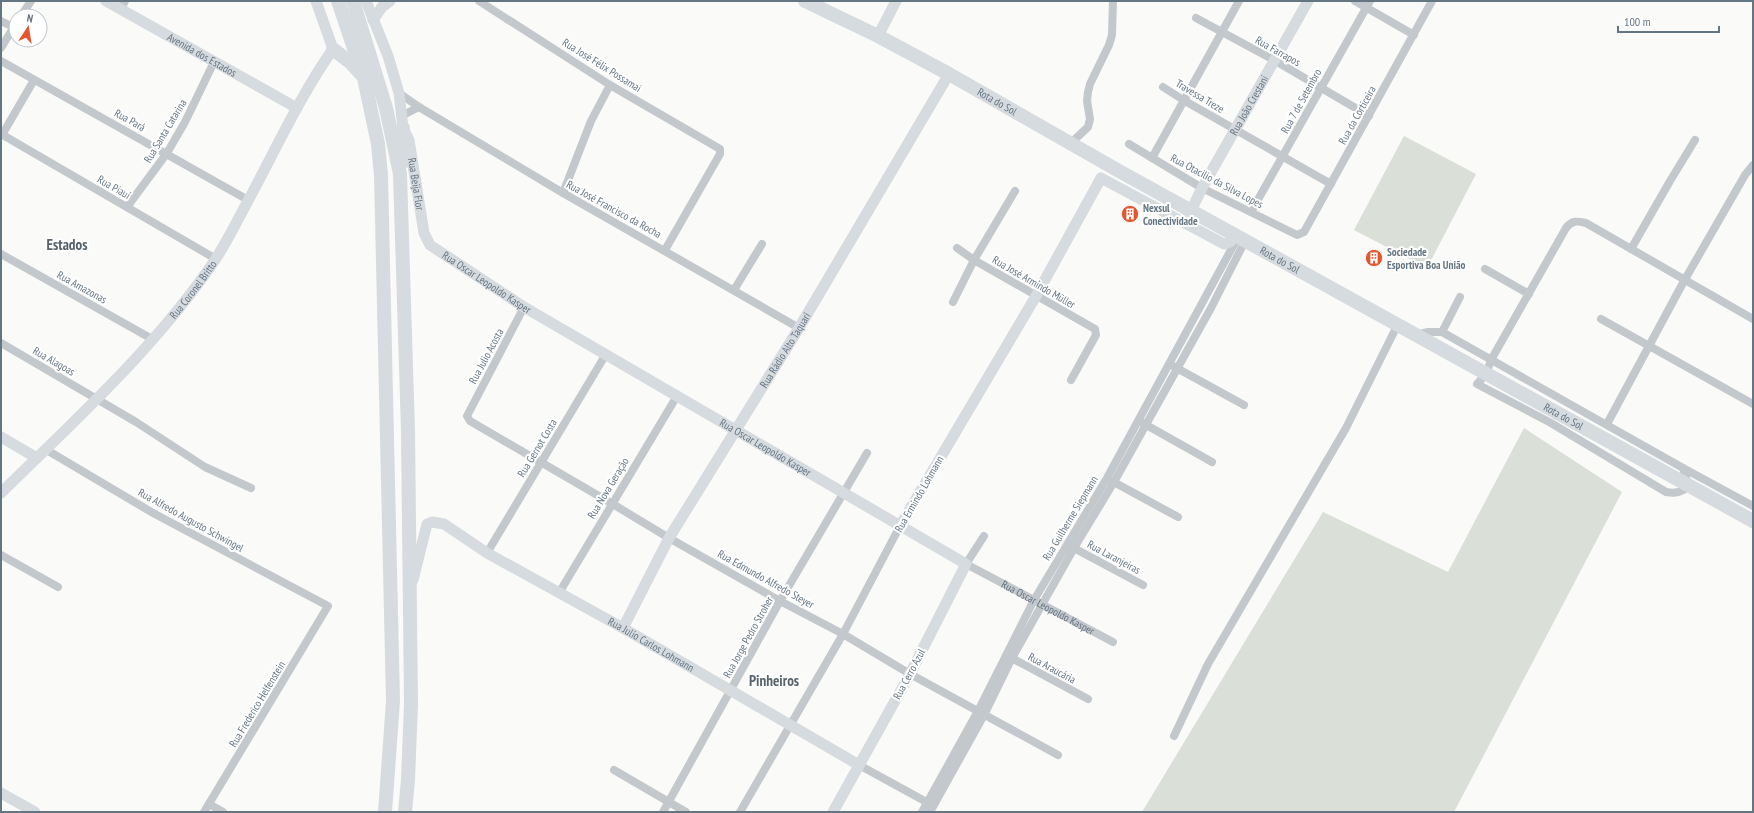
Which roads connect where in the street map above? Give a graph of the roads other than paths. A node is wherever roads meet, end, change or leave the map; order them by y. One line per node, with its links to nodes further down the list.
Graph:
1 (106, 1): 15 (street, Avenida dos Estados)
2 (316, 1): 24 (street)
3 (338, 1): 29 (highway)
4 (353, 1): 50 (highway)
5 (479, 1): 31 (street, Rua José Félix Possamai)
6 (806, 1): 22 (highway, Rota do Sol)
7 (896, 1): 22 (street)
8 (1113, 1): 43 (street)
9 (1239, 1): 19 (street)
10 (1308, 1): 25 (street, Rua João Crestani)
11 (1355, 1): 14 (street)
12 (1432, 1): 20 (street, Rua da Corticeira)
13 (386, 4): 16 (street); 18 (street)
14 (1368, 4): 20 (street); 33 (street, Rua 7 de Setembro)
15 (123, 5): 27 (street, Avenida dos Estados)
16 (367, 5): 18 (street, Rua Beija Flor)
17 (1196, 18): 19 (street, Rua Farrapos)
18 (374, 20): 34 (street, Rua Beija Flor)
19 (1222, 32): 25 (street, Rua Farrapos); 35 (street)
20 (1414, 35): 38 (street, Rua da Corticeira)
21 (8, 36): 23 (street)
22 (878, 36): 28 (highway, Rota do Sol)
23 (1, 48)
24 (333, 49): 29 (highway); 37 (street, Rua Coronel Britto)
25 (1274, 60): 33 (street, Rua Farrapos); 40 (street, Rua João Crestani)
26 (1, 61): 30 (street, Rua Pará)
27 (214, 62): 37 (street, Avenida dos Estados); 45 (street, Rua Santa Catarina)
28 (949, 74): 43 (highway, Rota do Sol); 81 (street, Rua Rádio Alto Taquari)
29 (364, 78): 153 (highway)
30 (34, 80): 41 (street); 45 (street, Rua Pará)
31 (610, 85): 55 (street); 66 (street, Rua José Félix Possamai)
32 (1163, 87): 35 (street, Travessa Treze)
33 (1321, 88): 38 (street, Rua Farrapos); 46 (street, Rua 7 de Setembro)
34 (399, 93): 36 (street, Rua José Francisco da Rocha); 39 (street, Rua Beija Flor)
35 (1185, 101): 40 (street, Travessa Treze); 47 (street)
36 (419, 107): 39 (street); 55 (street, Rua José Francisco da Rocha)
37 (297, 108): 56 (street, Rua Coronel Britto)
38 (1369, 116): 52 (street, Rua da Corticeira)
39 (402, 122): 50 (highway); 61 (street, Rua Beija Flor)
40 (1234, 129): 46 (street, Travessa Treze); 53 (street, Rua João Crestani)
41 (2, 134): 57 (street, Rua Piauí)
42 (1695, 140): 65 (street)
43 (1071, 143): 48 (highway, Rota do Sol)
44 (1129, 144): 47 (street, Rua Otacilio da Silva Lopes)
45 (167, 153): 56 (street, Rua Pará); 57 (street, Rua Santa Catarina)
46 (1283, 157): 52 (street, Travessa Treze); 58 (street, Rua 7 de Setembro)
47 (1152, 158): 53 (street, Rua Otacilio da Silva Lopes)
48 (1098, 159): 51 (street); 59 (highway, Rota do Sol)
49 (1753, 165): 71 (street)
50 (400, 174): 128 (highway)
51 (1101, 178): 59 (street); 74 (street, Rua Ermindo Lohmann)
52 (1330, 184): 60 (street, Rua da Corticeira)
53 (1202, 188): 58 (street, Rua Otacilio da Silva Lopes); 59 (street, Rua João Crestani)
54 (1015, 191): 69 (street)
55 (563, 193): 66 (street, Rua José Francisco da Rocha)
56 (248, 200): 68 (street, Rua Coronel Britto)
57 (127, 207): 68 (street, Rua Piauí)
58 (1251, 212): 60 (street, Rua Otacilio da Silva Lopes)
59 (1188, 217): 62 (highway, Rota do Sol)
60 (1297, 235)
61 (426, 240): 77 (street, Rua Oscar Leopoldo Kasper)
62 (1236, 242): 80 (highway, Rota do Sol); 89 (street, Rua Guilherme Siepmann)
63 (762, 244): 72 (street)
64 (957, 248): 69 (street, Rua José Armindo Müller)
65 (1630, 249): 71 (street); 73 (street)
66 (665, 250): 72 (street, Rua José Francisco da Rocha)
67 (1, 254): 84 (street, Rua Amazonas)
68 (216, 259): 84 (street, Rua Coronel Britto)
69 (974, 260): 74 (street, Rua José Armindo Müller); 76 (street)
70 (1485, 269): 73 (street)
71 (1684, 280): 79 (street); 86 (street)
72 (734, 290): 81 (street, Rua José Francisco da Rocha)
73 (1529, 294): 88 (street)
74 (1036, 296): 91 (street, Rua José Armindo Müller); 119 (street, Rua Ermindo Lohmann)
75 (1460, 297): 82 (street)
76 (953, 302)
77 (524, 307): 87 (street, Rua Oscar Leopoldo Kasper); 96 (street, Rua Julio Acosta)
78 (1601, 319): 86 (street)
79 (1753, 319)
80 (1397, 326): 83 (highway, Rota do Sol); 142 (street)
81 (799, 328): 99 (street, Rua Rádio Alto Taquari)
82 (1442, 332): 83 (street); 88 (street)
83 (1416, 336): 90 (highway, Rota do Sol)
84 (152, 339): 93 (street, Rua Coronel Britto)
85 (1, 343): 93 (street, Rua Alagoas)
86 (1649, 345): 94 (street); 98 (street)
87 (606, 354): 92 (street, Rua Oscar Leopoldo Kasper); 104 (street, Rua Gernot Costa)
88 (1491, 360): 90 (street); 98 (street)
89 (1173, 366): 95 (street); 97 (street, Rua Guilherme Siepmann)
90 (1486, 374): 109 (highway, Rota do Sol)
91 (1070, 380)
92 (676, 396): 99 (street, Rua Oscar Leopoldo Kasper); 113 (street, Rua Nova Geração)
93 (96, 398): 101 (street, Rua Coronel Britto); 110 (street, Rua Alagoas)
94 (1753, 404)
95 (1244, 405)
96 (467, 416): 104 (street, Rua Edmundo Alfredo Steyer)
97 (1141, 422): 105 (street); 107 (street, Rua Guilherme Siepmann); 108 (street, Rua Guilherme Siepmann)
98 (1607, 424): 106 (street)
99 (736, 430): 112 (street, Rua Oscar Leopoldo Kasper); 121 (street, Rua Rádio Alto Taquari)
100 (1, 436): 103 (street)
101 (45, 449): 103 (street, Rua Coronel Britto); 132 (street, Rua Alfredo Augusto Schwingel)
102 (867, 452): 112 (street, Rua Jorge Pedro Stroher)
103 (37, 458): 111 (street, Rua Coronel Britto)
104 (542, 462): 113 (street, Rua Edmundo Alfredo Steyer); 123 (street, Rua Gernot Costa)
105 (1212, 462)
106 (1683, 468): 109 (street); 114 (street)
107 (1107, 478): 108 (street); 115 (street, Rua Guilherme Siepmann)
108 (1114, 482): 116 (street, Rua Guilherme Siepmann); 117 (street)
109 (1689, 487): 118 (highway, Rota do Sol)
110 (251, 488)
111 (1, 493)
112 (843, 494): 119 (street, Rua Oscar Leopoldo Kasper); 130 (street, Rua Jorge Pedro Stroher)
113 (612, 503): 121 (street, Rua Edmundo Alfredo Steyer); 129 (street, Rua Nova Geração)
114 (1753, 506)
115 (1085, 512): 116 (street); 122 (street, Rua Guilherme Siepmann)
116 (1094, 517): 122 (street, Rua Guilherme Siepmann)
117 (1178, 517)
118 (1753, 521)
119 (900, 526): 125 (street, Rua Oscar Leopoldo Kasper); 134 (street, Rua Ermindo Lohmann)
120 (984, 536): 125 (street, Rua Cerro Azul)
121 (669, 538): 130 (street, Rua Edmundo Alfredo Steyer); 133 (street, Rua Rádio Alto Taquari)
122 (1070, 546): 126 (street, Rua Laranjeiras); 131 (street, Rua Guilherme Siepmann)
123 (487, 553): 128 (street, Rua Julio Carlos Lohmann); 129 (street, Rua Julio Carlos Lohmann)
124 (1, 555): 127 (street)
125 (966, 564): 131 (street, Rua Oscar Leopoldo Kasper); 137 (street, Rua Cerro Azul)
126 (1143, 585)
127 (58, 587)
128 (410, 589): 154 (highway)
129 (559, 593): 133 (street, Rua Julio Carlos Lohmann)
130 (780, 601): 134 (street, Rua Edmundo Alfredo Steyer); 138 (street, Rua Jorge Pedro Stroher)
131 (1038, 603): 135 (street, Rua Oscar Leopoldo Kasper); 136 (street, Rua Guilherme Siepmann)
132 (328, 606): 148 (street, Rua Frederico Helfenstein)
133 (623, 628): 138 (street, Rua Julio Carlos Lohmann)
134 (843, 634): 137 (street, Rua Edmundo Alfredo Steyer); 141 (street, Rua Ermindo Lohmann)
135 (1113, 642)
136 (1009, 656): 139 (street, Rua Araucária); 140 (street, Rua Guilherme Siepmann)
137 (910, 674): 140 (street, Rua Edmundo Alfredo Steyer); 144 (street, Rua Cerro Azul)
138 (731, 691): 141 (street, Rua Julio Carlos Lohmann); 147 (street, Rua Jorge Pedro Stroher)
139 (1088, 699)
140 (981, 713): 143 (street, Rua Edmundo Alfredo Steyer); 149 (street, Rua Guilherme Siepmann)
141 (790, 726): 144 (street, Rua Julio Carlos Lohmann); 157 (street, Rua Ermindo Lohmann)
142 (1174, 736)
143 (1058, 755)
144 (859, 765): 149 (street, Rua Julio Carlos Lohmann); 158 (street, Rua Cerro Azul)
145 (614, 770): 147 (street)
146 (1, 793): 150 (street)
147 (669, 802): 155 (street, Rua Jorge Pedro Stroher); 156 (street)
148 (209, 804): 151 (street, Rua Frederico Helfenstein); 152 (street)
149 (930, 807): 159 (street, Rua Guilherme Siepmann)
150 (35, 812)
151 (204, 812)
152 (223, 812)
153 (385, 812)
154 (405, 812)
155 (663, 812)
156 (686, 812)
157 (740, 812)
158 (833, 812)
159 (922, 812)

